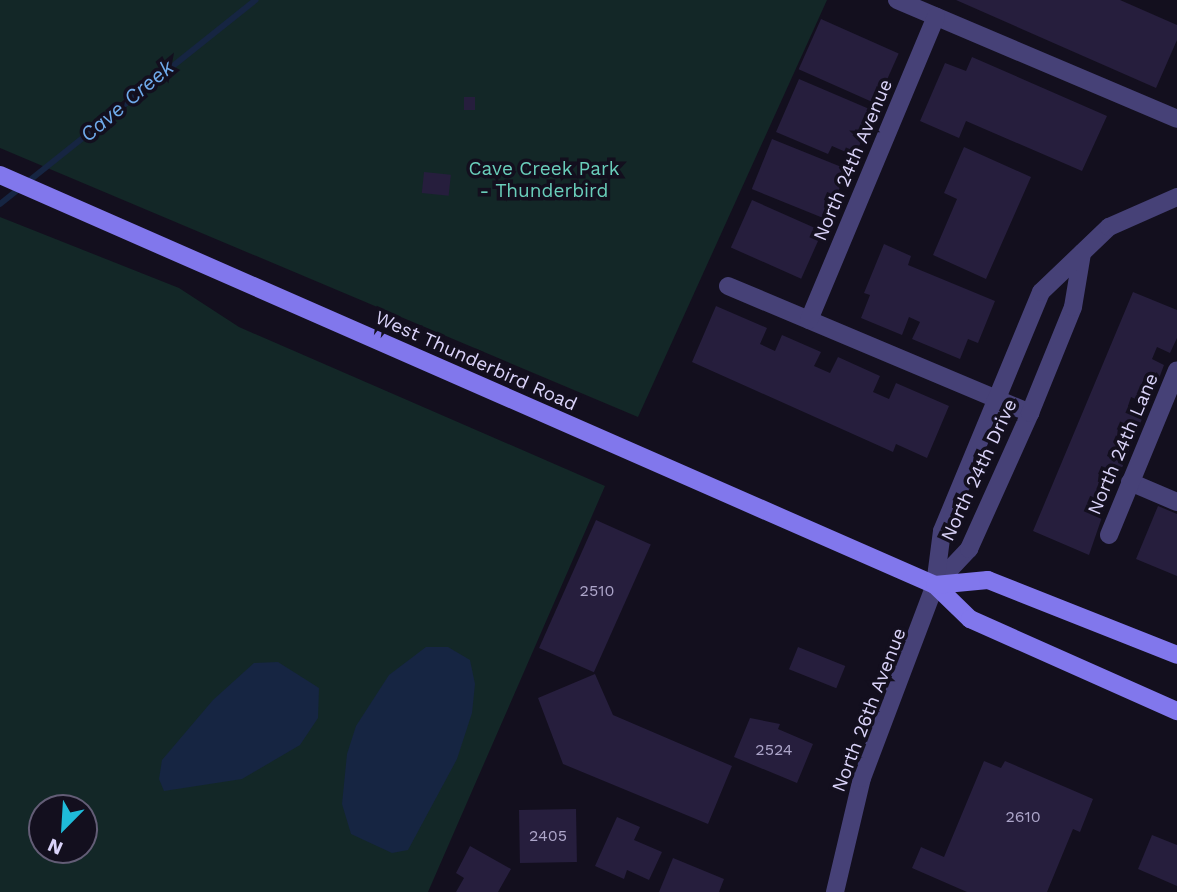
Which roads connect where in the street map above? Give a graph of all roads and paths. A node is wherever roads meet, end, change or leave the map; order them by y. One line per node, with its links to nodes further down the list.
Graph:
1 (897, 0): 2 (street)
2 (936, 17): 3 (street); 8 (street, North 24th Avenue)
3 (1177, 119)
4 (0, 175): 15 (main road, West Thunderbird Road)
5 (1177, 197): 6 (street, North 24th Drive)
6 (1082, 253): 10 (street, North 24th Drive); 11 (street, North 24th Drive)
7 (728, 286): 8 (street)
8 (808, 320): 10 (street)
9 (1177, 370): 12 (street, North 24th Lane)
10 (996, 399): 11 (street); 15 (street, North 24th Drive)
11 (1030, 413): 15 (street, North 24th Drive)
12 (1130, 482): 13 (street); 14 (street, North 24th Lane)
13 (1177, 502)
14 (1109, 535)
15 (935, 585): 16 (main road, West Thunderbird Road); 18 (main road, West Thunderbird Road); 20 (street, North 26th Avenue)
16 (1177, 655)
17 (1177, 694): 18 (main road)
18 (1158, 703): 19 (main road, West Thunderbird Road)
19 (1177, 711)
20 (835, 892)

